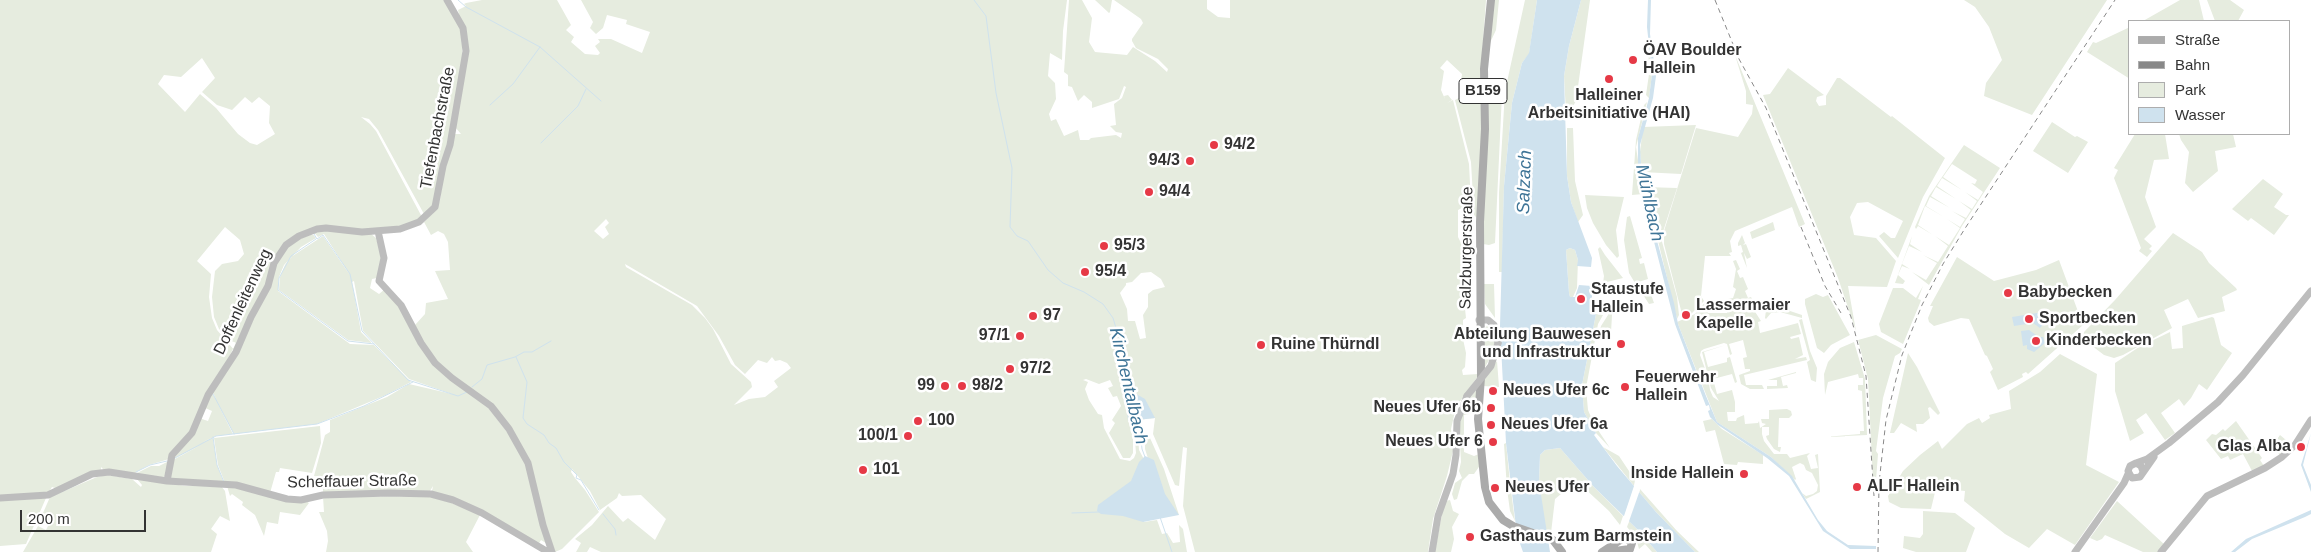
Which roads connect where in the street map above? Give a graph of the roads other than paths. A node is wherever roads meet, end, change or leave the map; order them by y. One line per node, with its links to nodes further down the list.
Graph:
1 (447, 0): 3 (street, Tiefenbachstraße)
2 (1491, 0): 5 (main road, Salzburgerstraße / B159)
3 (378, 231): 12 (street, Doffenleitenweg); 18 (street)
4 (2311, 291): 7 (street)
5 (1479, 320): 19 (street, bridge); 20 (main road, Salzburgerstraße / B159)
6 (2311, 420): 23 (street)
7 (2169, 443): 8 (street); 9 (street)
8 (2136, 464): 9 (street); 10 (street)
9 (2143, 472): 11 (street)
10 (2128, 474): 11 (street); 14 (street)
11 (2136, 479): 14 (street)
12 (167, 480): 13 (street, Scheffauer Straße); 17 (street, Scheffauer Straße)
13 (0, 498)
14 (2110, 503): 22 (street)
15 (1619, 546): 16 (main road); 16 (main road); 21 (main road)
16 (1631, 551)
17 (548, 552)
18 (552, 552)
19 (1432, 552)
20 (1562, 552)
21 (1604, 552)
22 (2076, 552)
23 (2161, 552)

